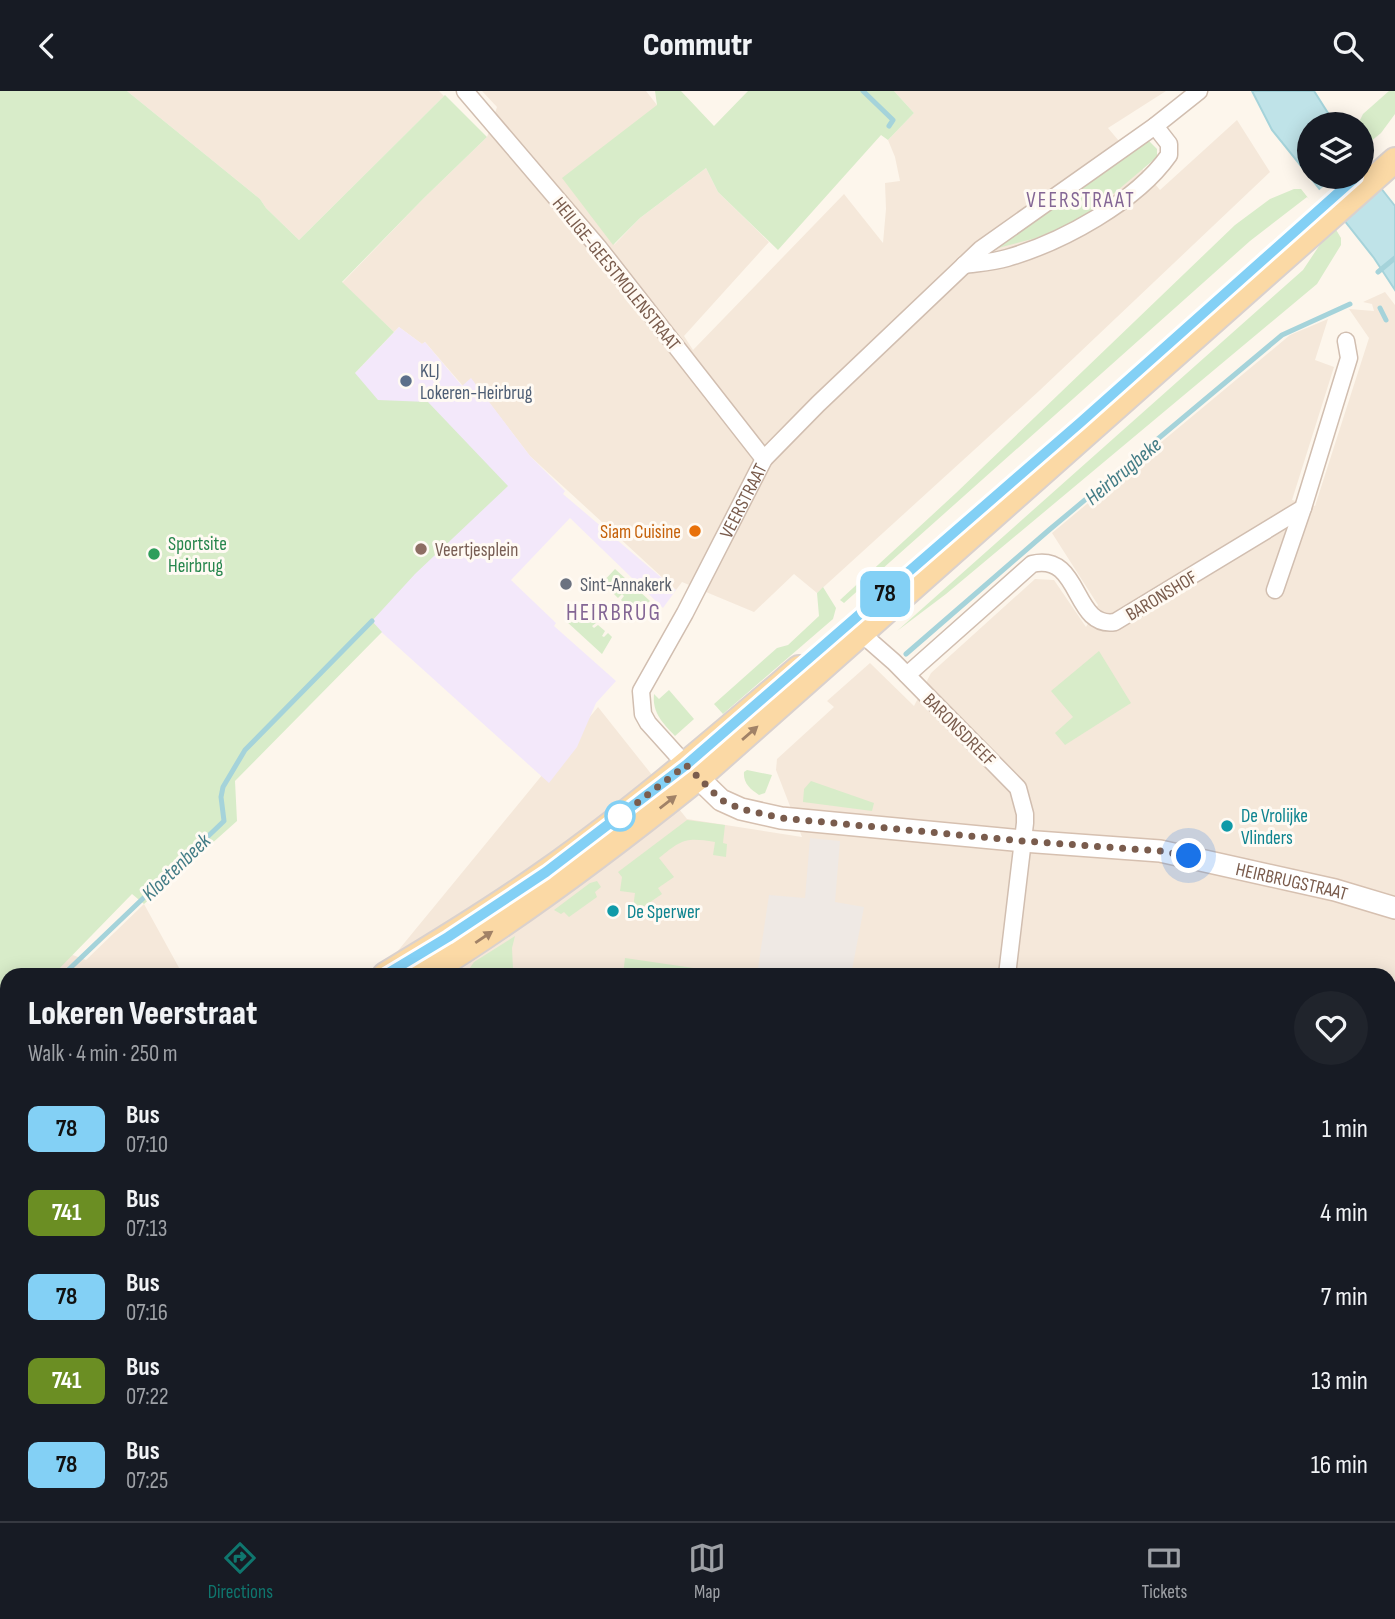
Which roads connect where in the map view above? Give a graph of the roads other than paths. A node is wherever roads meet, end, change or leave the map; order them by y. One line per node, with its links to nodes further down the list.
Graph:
1 (465, 91): 10 (street, HEILIGE-GEESTMOLENSTRAAT)
2 (1199, 91): 3 (street, VEERSTRAAT)
3 (1155, 126): 8 (street, VEERSTRAAT); 8 (street)
4 (1395, 141): 5 (main road)
5 (1380, 165): 7 (main road)
6 (1346, 189): 7 (main road)
7 (1323, 216): 13 (main road); 15 (main road)
8 (964, 265): 10 (street, VEERSTRAAT)
9 (1346, 341): 11 (street)
10 (764, 459): 15 (street, VEERSTRAAT)
11 (1303, 508): 12 (street); 14 (street, BARONSHOF)
12 (1275, 590)
13 (862, 634): 14 (street, BARONSDREEF); 15 (main road, one-way to 13)
14 (907, 675): 16 (street, BARONSDREEF)
15 (692, 772): 16 (street, HEIRBRUGSTRAAT); 18 (main road); 19 (main road, one-way to 15)
16 (1023, 841): 17 (street, HEIRBRUGSTRAAT); 20 (street, BARONSDREEF)
17 (1395, 908)
18 (415, 968)
19 (417, 968)
20 (1008, 968)

